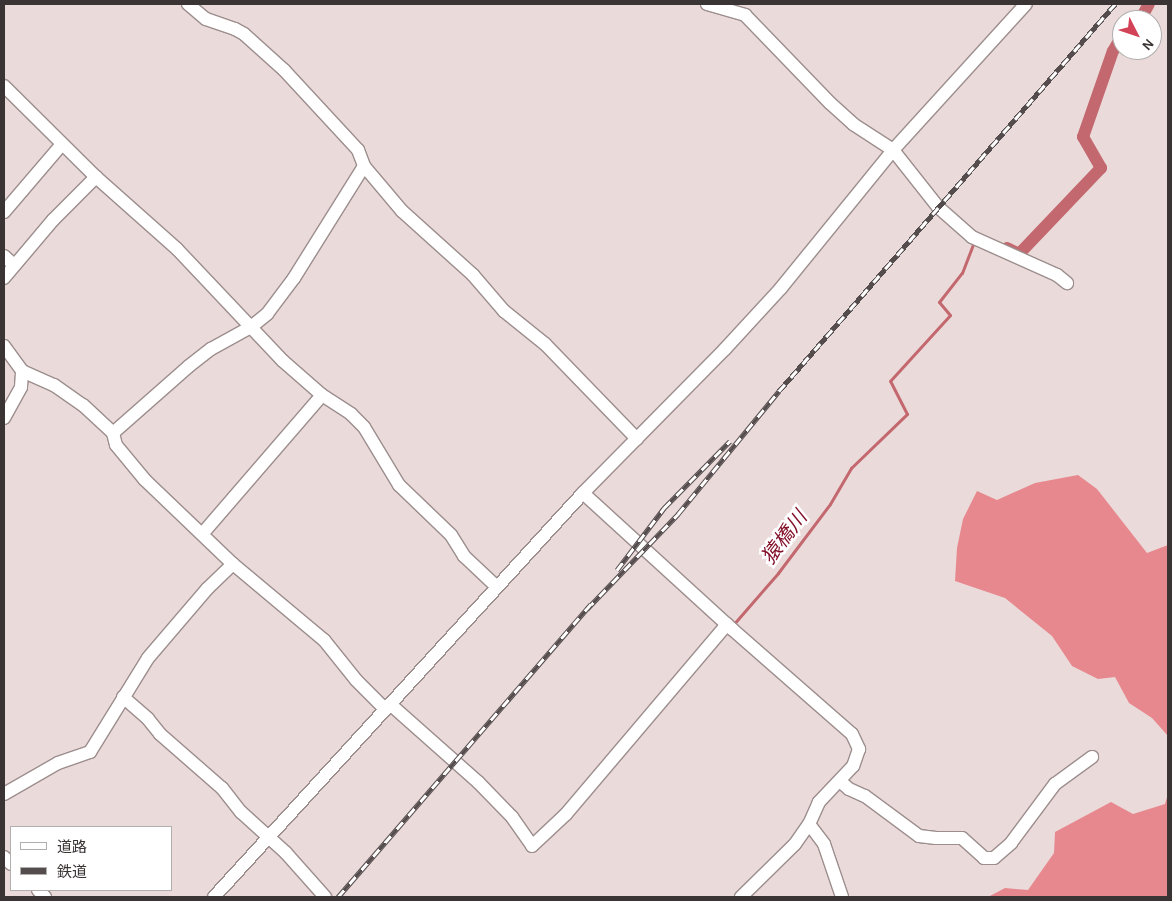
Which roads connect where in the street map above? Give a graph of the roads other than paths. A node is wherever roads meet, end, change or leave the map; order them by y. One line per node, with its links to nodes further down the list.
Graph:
1 (188, 4): 7 (street)
2 (707, 4): 6 (street)
3 (1026, 4): 6 (street)
4 (4, 86): 5 (street)
5 (62, 144): 8 (street); 9 (street)
6 (893, 150): 13 (street); 20 (street)
7 (364, 166): 14 (street); 20 (street)
8 (96, 177): 11 (street); 14 (street)
9 (4, 212)
10 (4, 256): 11 (street)
11 (14, 266): 12 (street)
12 (4, 278)
13 (1067, 282)
14 (251, 327): 17 (street); 19 (street)
15 (4, 346): 16 (street)
16 (22, 371): 18 (street); 19 (street)
17 (322, 395): 22 (street); 24 (street)
18 (4, 418)
19 (112, 433): 22 (street)
20 (637, 439): 21 (street)
21 (583, 493): 24 (street); 25 (street)
22 (203, 533): 23 (street)
23 (233, 564): 26 (street); 27 (street)
24 (497, 587): 27 (street)
25 (729, 626): 27 (street); 29 (street)
26 (123, 697): 30 (street); 32 (street)
27 (387, 706): 32 (street)
28 (1092, 756): 29 (street)
29 (840, 781): 31 (street)
30 (4, 794)
31 (809, 824): 35 (street); 36 (street)
32 (268, 837): 33 (street); 34 (street)
33 (214, 897)
34 (325, 897)
35 (741, 897)
36 (842, 897)

